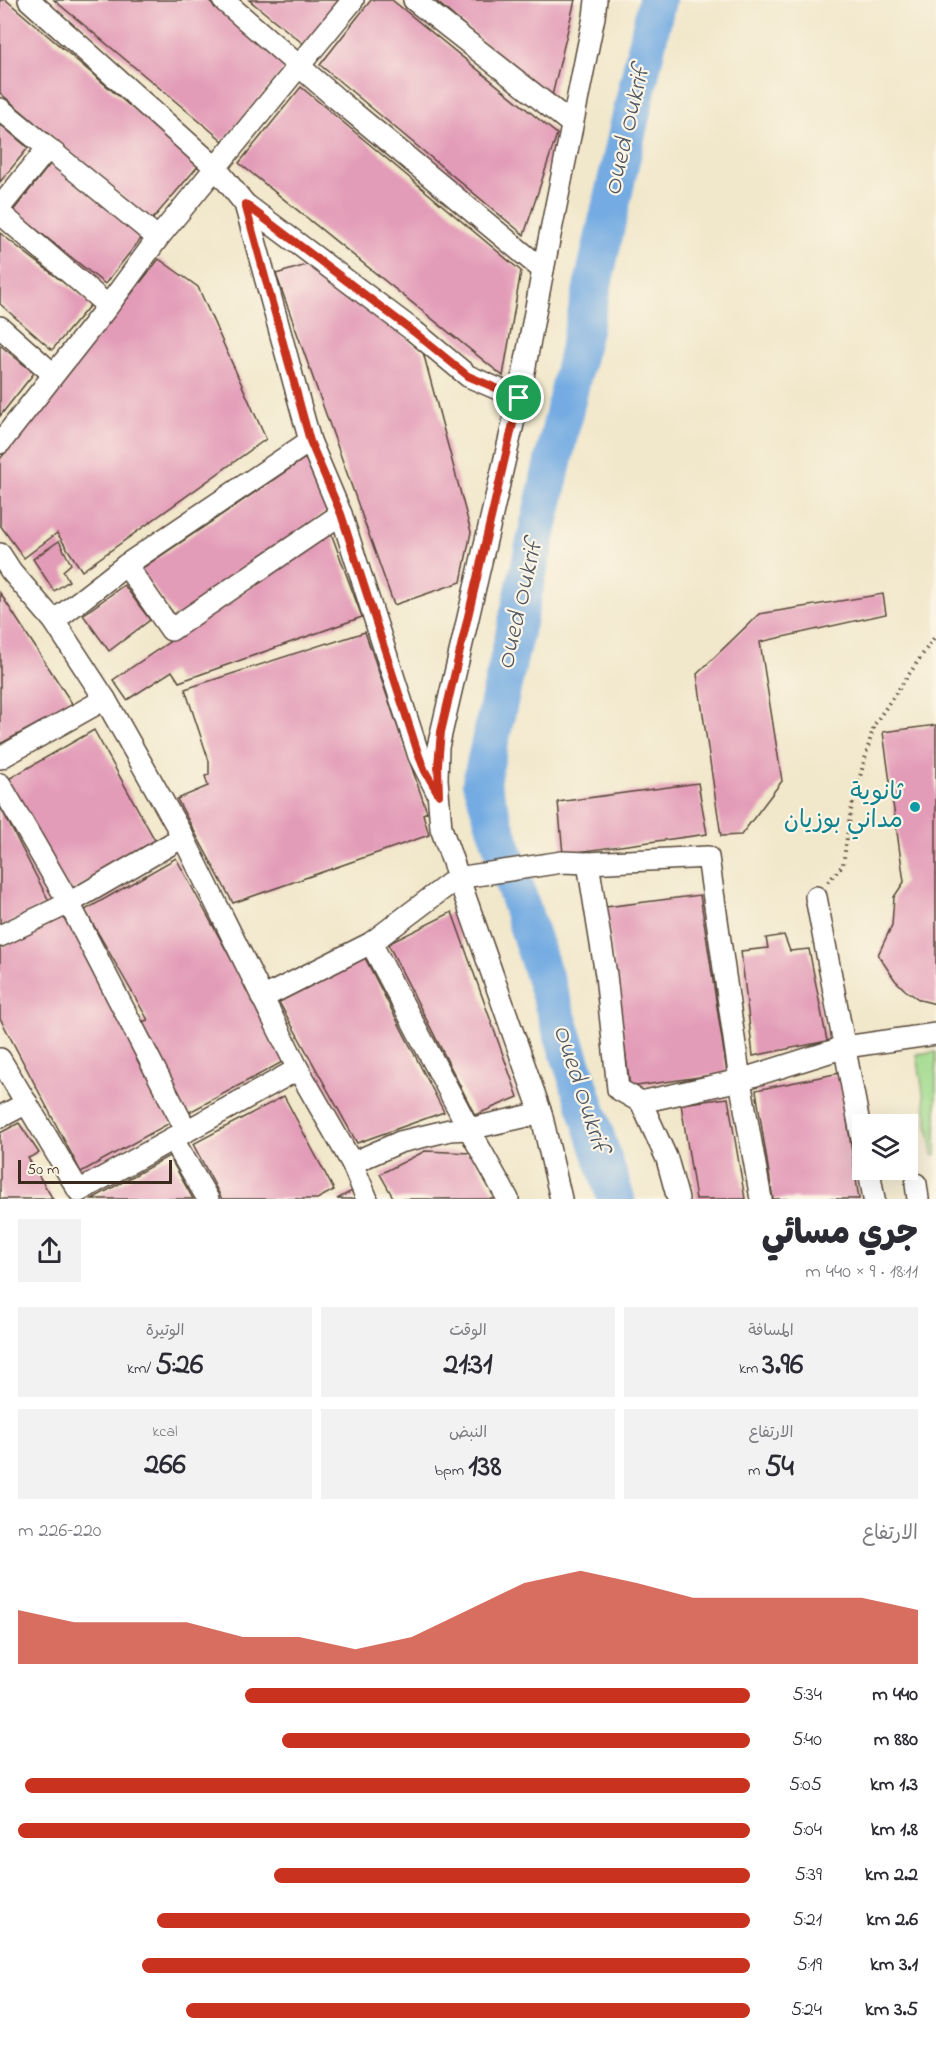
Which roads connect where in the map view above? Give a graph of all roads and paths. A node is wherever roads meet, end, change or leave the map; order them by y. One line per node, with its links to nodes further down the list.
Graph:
1 (29, 0): 10 (street)
2 (223, 0): 6 (street)
3 (353, 0): 6 (street)
4 (414, 0): 8 (street)
5 (596, 0): 8 (street)
6 (299, 66): 10 (street); 15 (street)
7 (0, 109): 9 (street)
8 (572, 124): 15 (street)
9 (48, 148): 12 (street); 14 (street)
10 (216, 168): 11 (street); 14 (street)
11 (245, 204): 19 (street); 20 (street)
12 (0, 207)
13 (0, 213): 16 (street)
14 (158, 238): 16 (street)
15 (543, 270): 19 (street)
16 (108, 306): 18 (street)
17 (0, 327): 18 (street)
18 (53, 375): 21 (street)
19 (519, 398): 30 (street)
20 (310, 441): 22 (street); 23 (street)
21 (0, 443)
22 (341, 514): 23 (street); 30 (street)
23 (126, 565): 25 (street)
24 (4, 568): 25 (street)
25 (54, 621): 27 (street)
26 (936, 634): 34 (path)
27 (105, 699): 28 (street); 31 (street)
28 (0, 758)
29 (0, 784): 35 (street)
30 (439, 795): 33 (street)
31 (183, 837): 35 (street); 38 (street)
32 (588, 863): 33 (street); 43 (street); 44 (street)
33 (458, 878): 37 (street); 46 (street)
34 (816, 897): 40 (street)
35 (69, 903): 36 (street); 50 (street)
36 (0, 936)
37 (371, 943): 38 (street); 49 (street)
38 (262, 998): 42 (street)
39 (936, 1034): 40 (street)
40 (844, 1047): 43 (street); 47 (street)
41 (0, 1059): 45 (street)
42 (298, 1069): 50 (street); 51 (street)
43 (740, 1080): 44 (street); 58 (street)
44 (641, 1102): 57 (street)
45 (27, 1103): 48 (street); 50 (street)
46 (541, 1113): 49 (street); 56 (street)
47 (857, 1114)
48 (0, 1117)
49 (469, 1129): 51 (street); 55 (street)
50 (179, 1134): 53 (street)
51 (352, 1163): 54 (street)
52 (870, 1180): 59 (street)
53 (208, 1199)
54 (367, 1199)
55 (508, 1199)
56 (561, 1199)
57 (678, 1199)
58 (761, 1199)
59 (874, 1199)

